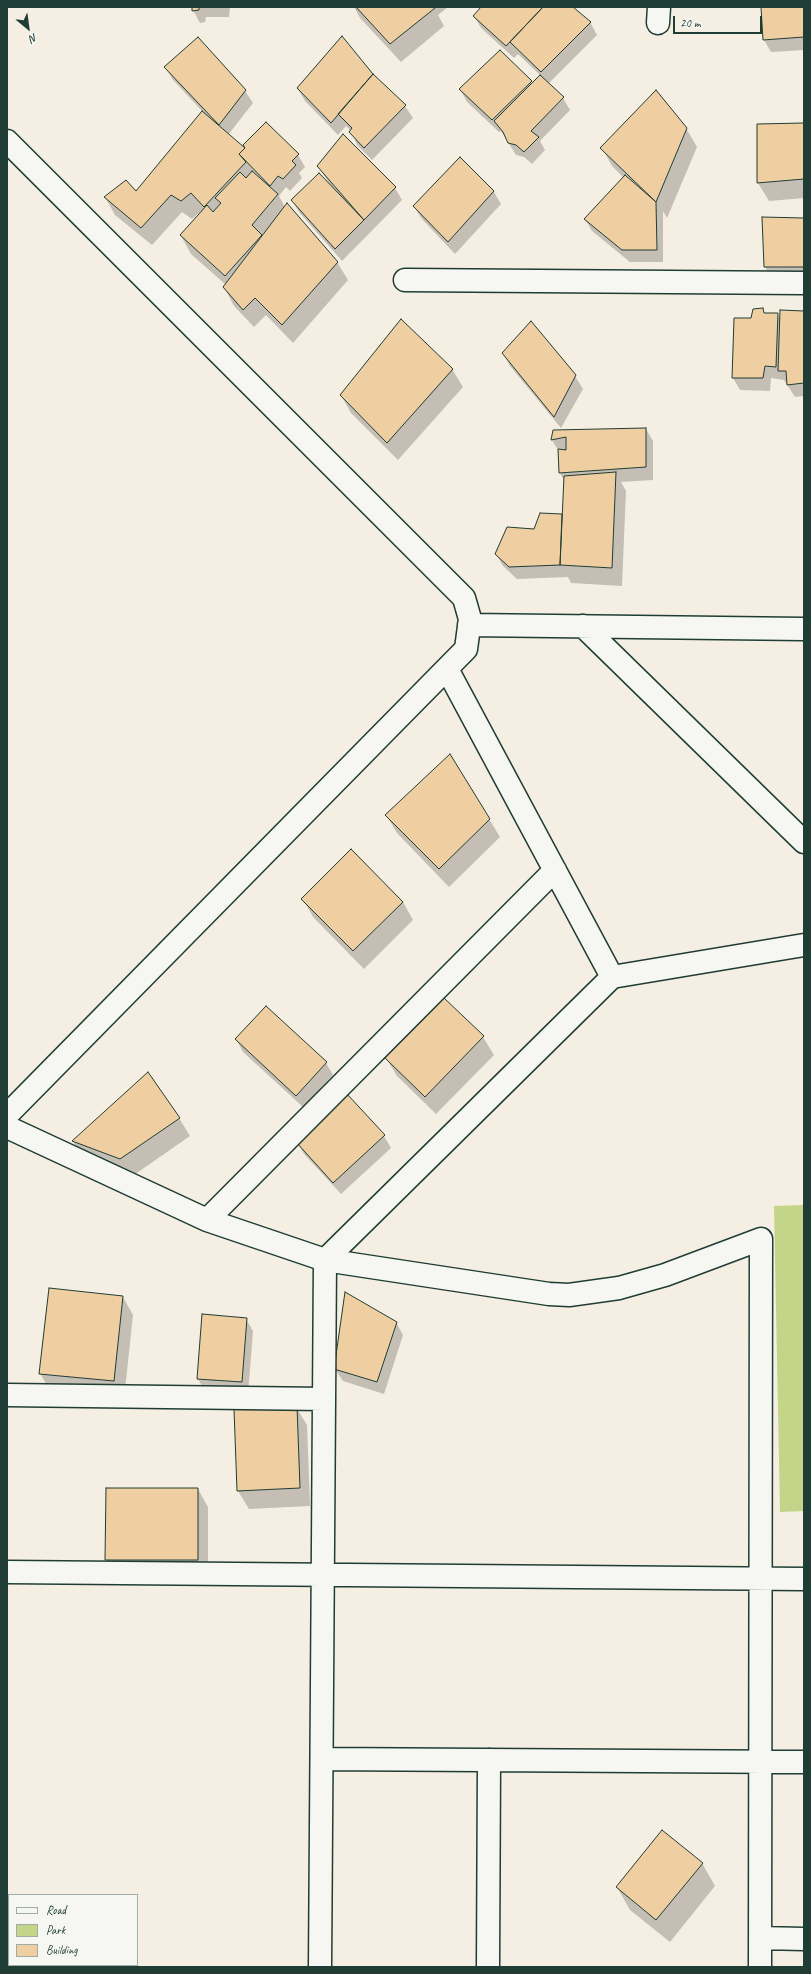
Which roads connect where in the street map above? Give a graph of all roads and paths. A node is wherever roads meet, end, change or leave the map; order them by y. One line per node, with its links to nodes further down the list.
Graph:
1 (7, 141): 4 (street)
2 (405, 280): 3 (street)
3 (804, 283)
4 (470, 625): 5 (street); 7 (street)
5 (583, 626): 6 (street); 8 (street)
6 (804, 628)
7 (447, 669): 9 (street); 12 (street)
8 (804, 842)
9 (555, 870): 11 (street); 14 (street)
10 (804, 945): 11 (street)
11 (612, 977): 15 (street)
12 (7, 1115)
13 (7, 1127): 14 (street)
14 (207, 1220): 15 (street)
15 (325, 1260): 17 (street); 20 (street)
16 (7, 1395): 17 (street)
17 (324, 1399): 19 (street)
18 (7, 1572): 19 (street)
19 (323, 1574): 20 (street); 22 (street)
20 (760, 1578): 21 (street); 24 (street)
21 (804, 1579)
22 (322, 1759): 23 (street); 28 (street)
23 (489, 1760): 24 (street); 29 (street)
24 (761, 1762): 25 (street); 26 (street)
25 (804, 1762)
26 (760, 1938): 27 (street); 30 (street)
27 (804, 1939)
28 (320, 1967)
29 (488, 1967)
30 (760, 1967)

